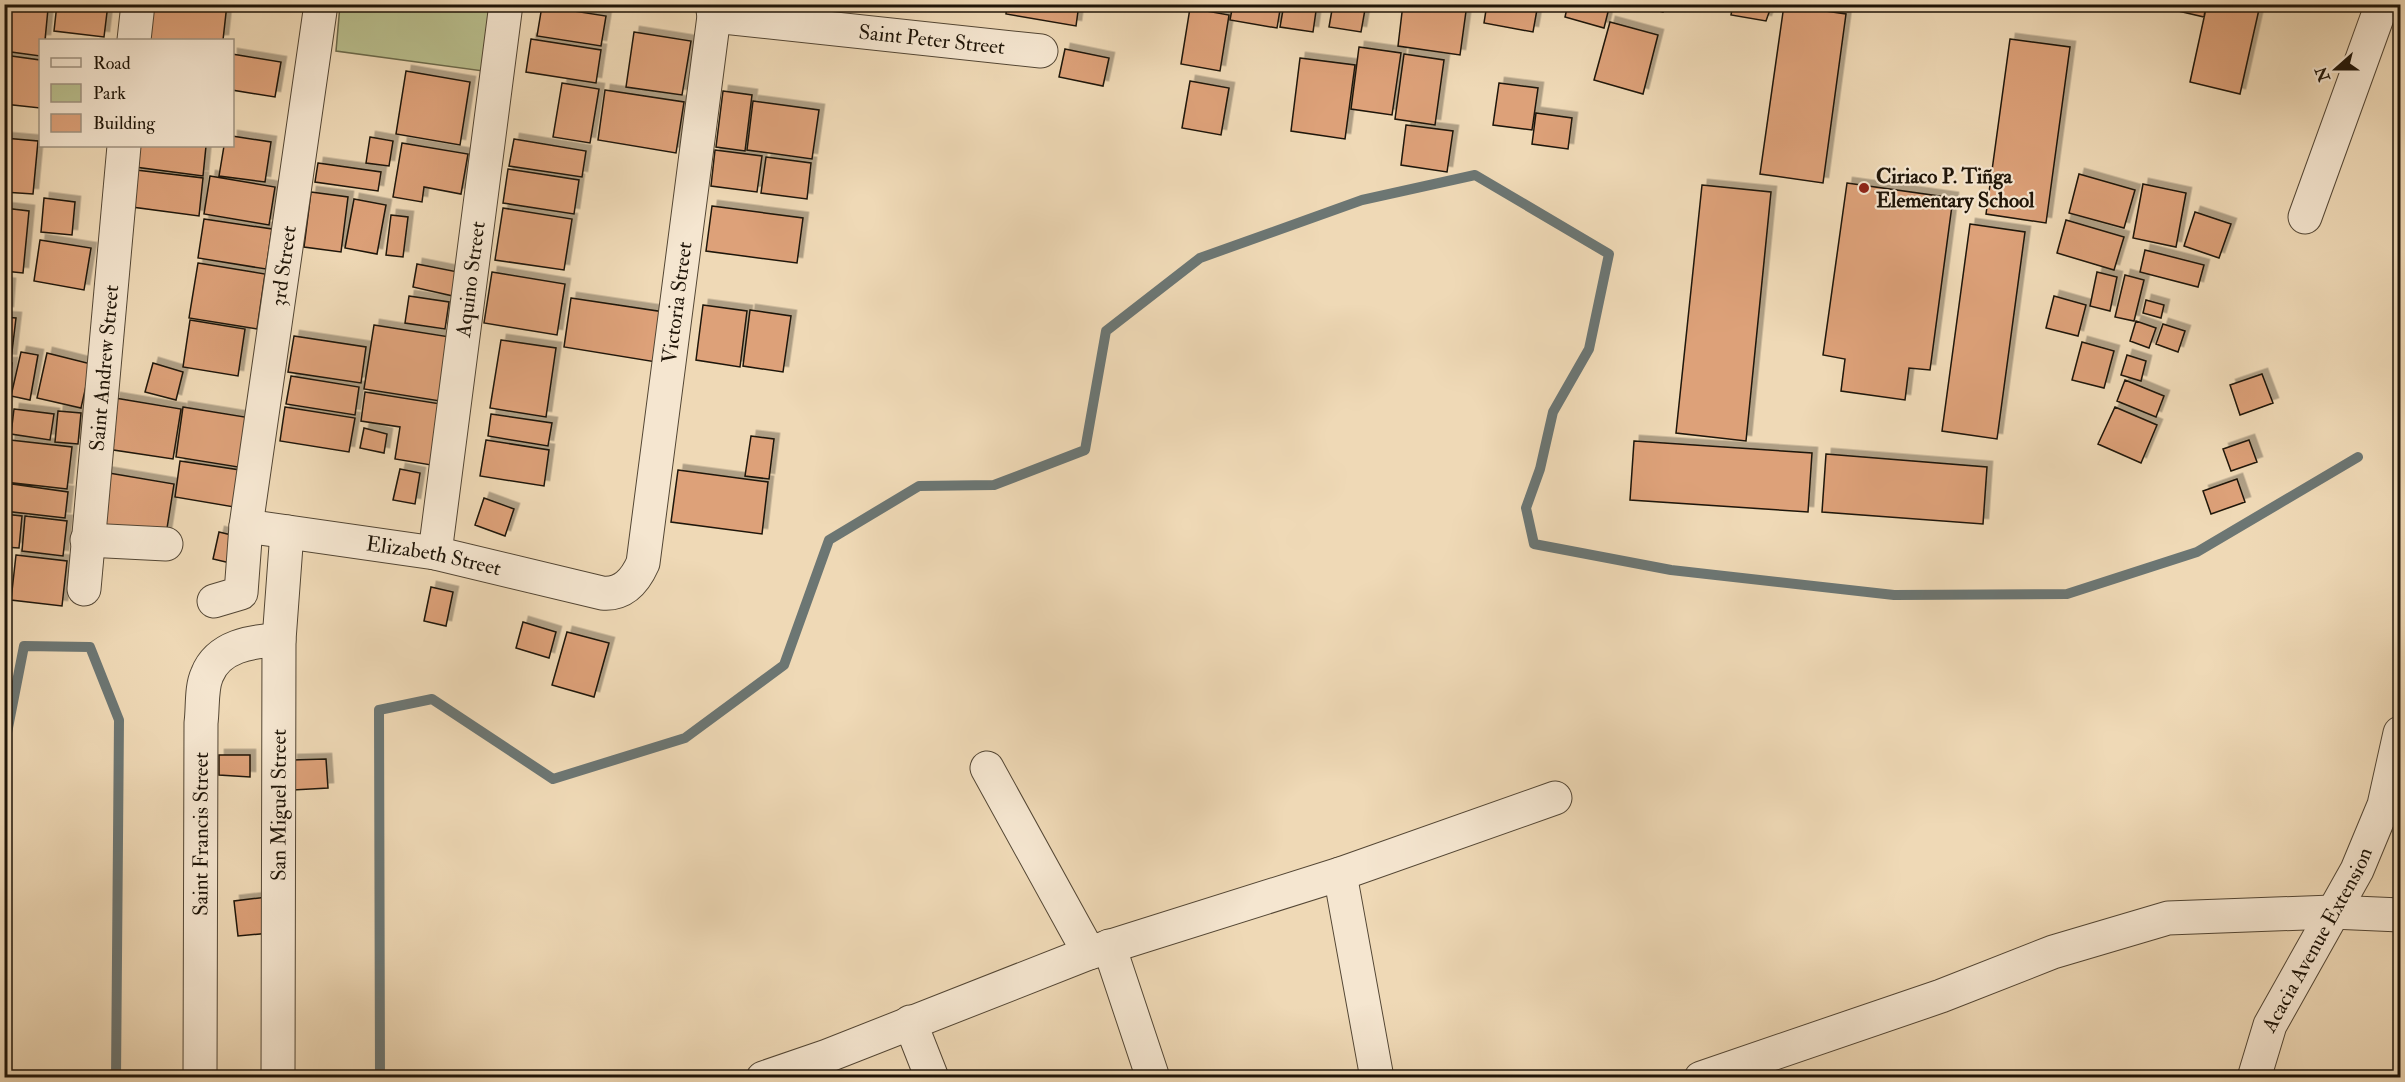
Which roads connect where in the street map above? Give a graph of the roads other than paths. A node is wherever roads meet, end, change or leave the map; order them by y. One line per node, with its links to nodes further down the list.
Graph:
1 (138, 4): 6 (street)
2 (321, 4): 10 (street, 3rd Street)
3 (506, 4): 14 (street, Aquino Street)
4 (2382, 4): 9 (street)
5 (713, 10): 7 (street, Saint Peter Street); 16 (street, Victoria Street)
6 (134, 39)
7 (1041, 51)
8 (124, 147): 12 (street, Saint Andrew Street)
9 (2305, 217)
10 (246, 526): 11 (street, Elizabeth Street); 17 (street, 3rd Street)
11 (287, 532): 14 (street, Elizabeth Street); 18 (street, San Miguel Street)
12 (87, 540): 13 (street); 15 (street, Saint Andrew Street)
13 (166, 544)
14 (435, 553): 16 (street, Elizabeth Street)
15 (84, 589)
16 (619, 591)
17 (214, 601)
18 (279, 640): 27 (street, Saint Francis Street); 28 (street, San Miguel Street)
19 (2400, 733): 23 (street, Acacia Avenue Extension)
20 (987, 768): 25 (street)
21 (1555, 798): 22 (street)
22 (1340, 874): 25 (street); 32 (street)
23 (2332, 912): 24 (street); 33 (street); 34 (street, Acacia Avenue Extension)
24 (2400, 915)
25 (1099, 950): 26 (street); 31 (street)
26 (910, 1022): 29 (street); 30 (street)
27 (201, 1077)
28 (278, 1077)
29 (763, 1077)
30 (932, 1077)
31 (1153, 1077)
32 (1377, 1077)
33 (1701, 1077)
34 (2254, 1077)

